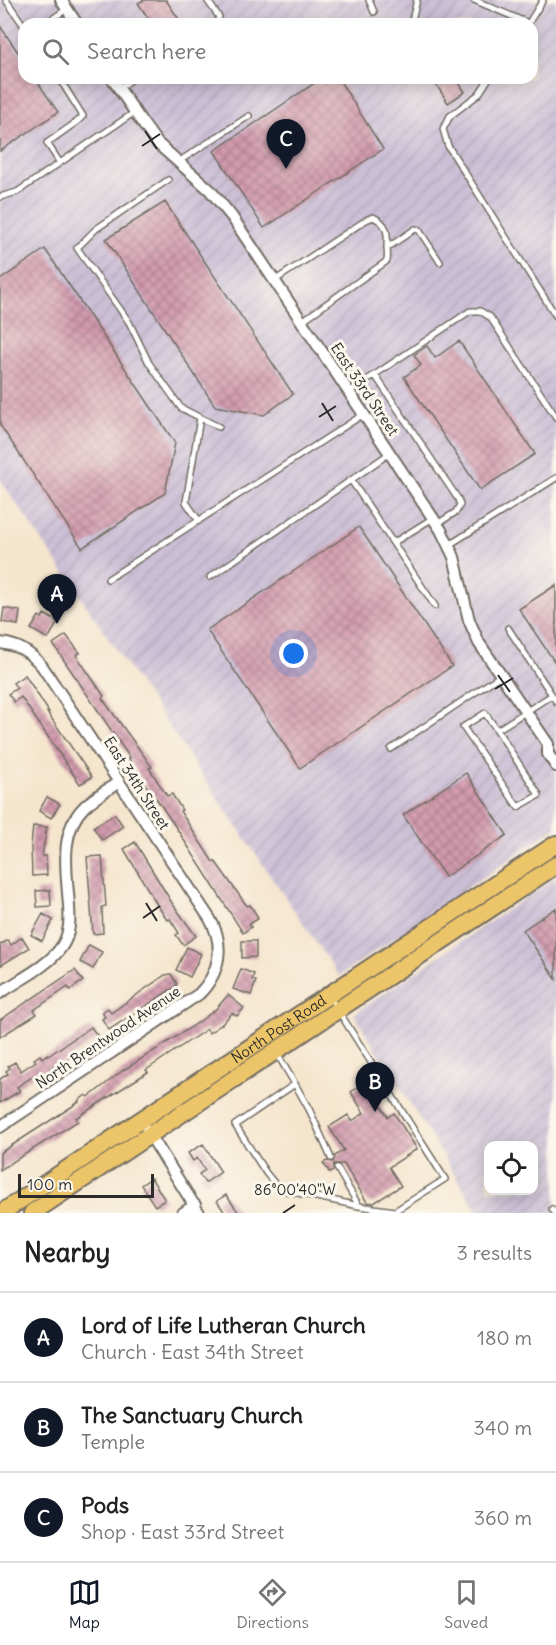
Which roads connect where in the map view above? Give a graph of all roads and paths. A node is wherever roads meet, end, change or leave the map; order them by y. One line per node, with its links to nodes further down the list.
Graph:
1 (6, 0): 11 (lane)
2 (207, 0): 14 (lane)
3 (369, 0): 10 (lane)
4 (417, 0): 15 (lane)
5 (474, 0): 9 (lane)
6 (494, 0): 9 (lane)
7 (543, 0): 17 (lane)
8 (64, 4): 12 (lane); 13 (street)
9 (493, 8): 16 (lane)
10 (374, 12)
11 (18, 18)
12 (50, 18)
13 (73, 18)
14 (219, 18)
15 (412, 18)
16 (515, 18)
17 (532, 18)
18 (63, 84): 24 (lane)
19 (117, 84): 21 (street, East 33rd Street)
20 (485, 84): 30 (lane)
21 (135, 112): 23 (street, East 33rd Street); 24 (lane)
22 (249, 116): 23 (lane)
23 (178, 162): 29 (street, East 33rd Street)
24 (60, 163): 26 (lane)
25 (168, 180): 36 (lane)
26 (0, 197)
27 (387, 248): 28 (lane); 29 (lane); 31 (lane)
28 (440, 262)
29 (274, 281): 31 (street, East 33rd Street)
30 (556, 316)
31 (302, 321): 33 (street, East 33rd Street)
32 (375, 375): 33 (lane); 35 (lane); 42 (lane)
33 (349, 392): 34 (street, East 33rd Street)
34 (364, 414): 38 (street, East 33rd Street); 41 (lane)
35 (556, 417)
36 (200, 418): 37 (lane); 41 (lane)
37 (219, 427)
38 (390, 453): 40 (lane); 42 (street, East 33rd Street)
39 (556, 478): 44 (lane)
40 (351, 480): 43 (lane); 45 (lane)
41 (199, 521): 46 (lane)
42 (435, 521): 43 (lane); 44 (street, East 33rd Street)
43 (393, 543): 47 (lane)
44 (449, 545): 50 (street, East 33rd Street)
45 (210, 577)
46 (108, 579)
47 (435, 606)
48 (508, 628): 51 (lane)
49 (2, 643): 57 (street, East 34th Street)
50 (501, 675): 52 (street, East 33rd Street); 55 (lane)
51 (554, 698): 52 (lane)
52 (526, 712): 53 (lane); 54 (street, East 33rd Street)
53 (497, 730): 53 (lane)
54 (552, 745): 56 (street, East 33rd Street)
55 (391, 749)
56 (556, 766)
57 (119, 782): 60 (street, East 34th Street); 61 (street)
58 (556, 844): 62 (main road, North Post Road)
59 (556, 865): 62 (main road, North Post Road)
60 (218, 961): 65 (street, North Brentwood Avenue)
61 (0, 993)
62 (334, 1003): 63 (main road, North Post Road); 66 (main road, North Post Road); 69 (lane)
63 (276, 1051): 64 (lane); 66 (main road, North Post Road)
64 (295, 1084): 67 (lane); 69 (lane)
65 (0, 1127)
66 (145, 1128): 70 (street); 71 (main road, North Post Road); 72 (main road, North Post Road)
67 (331, 1158)
68 (337, 1168): 69 (lane)
69 (359, 1206)
70 (197, 1209): 73 (street)
71 (1, 1213)
72 (32, 1213)
73 (183, 1213)

